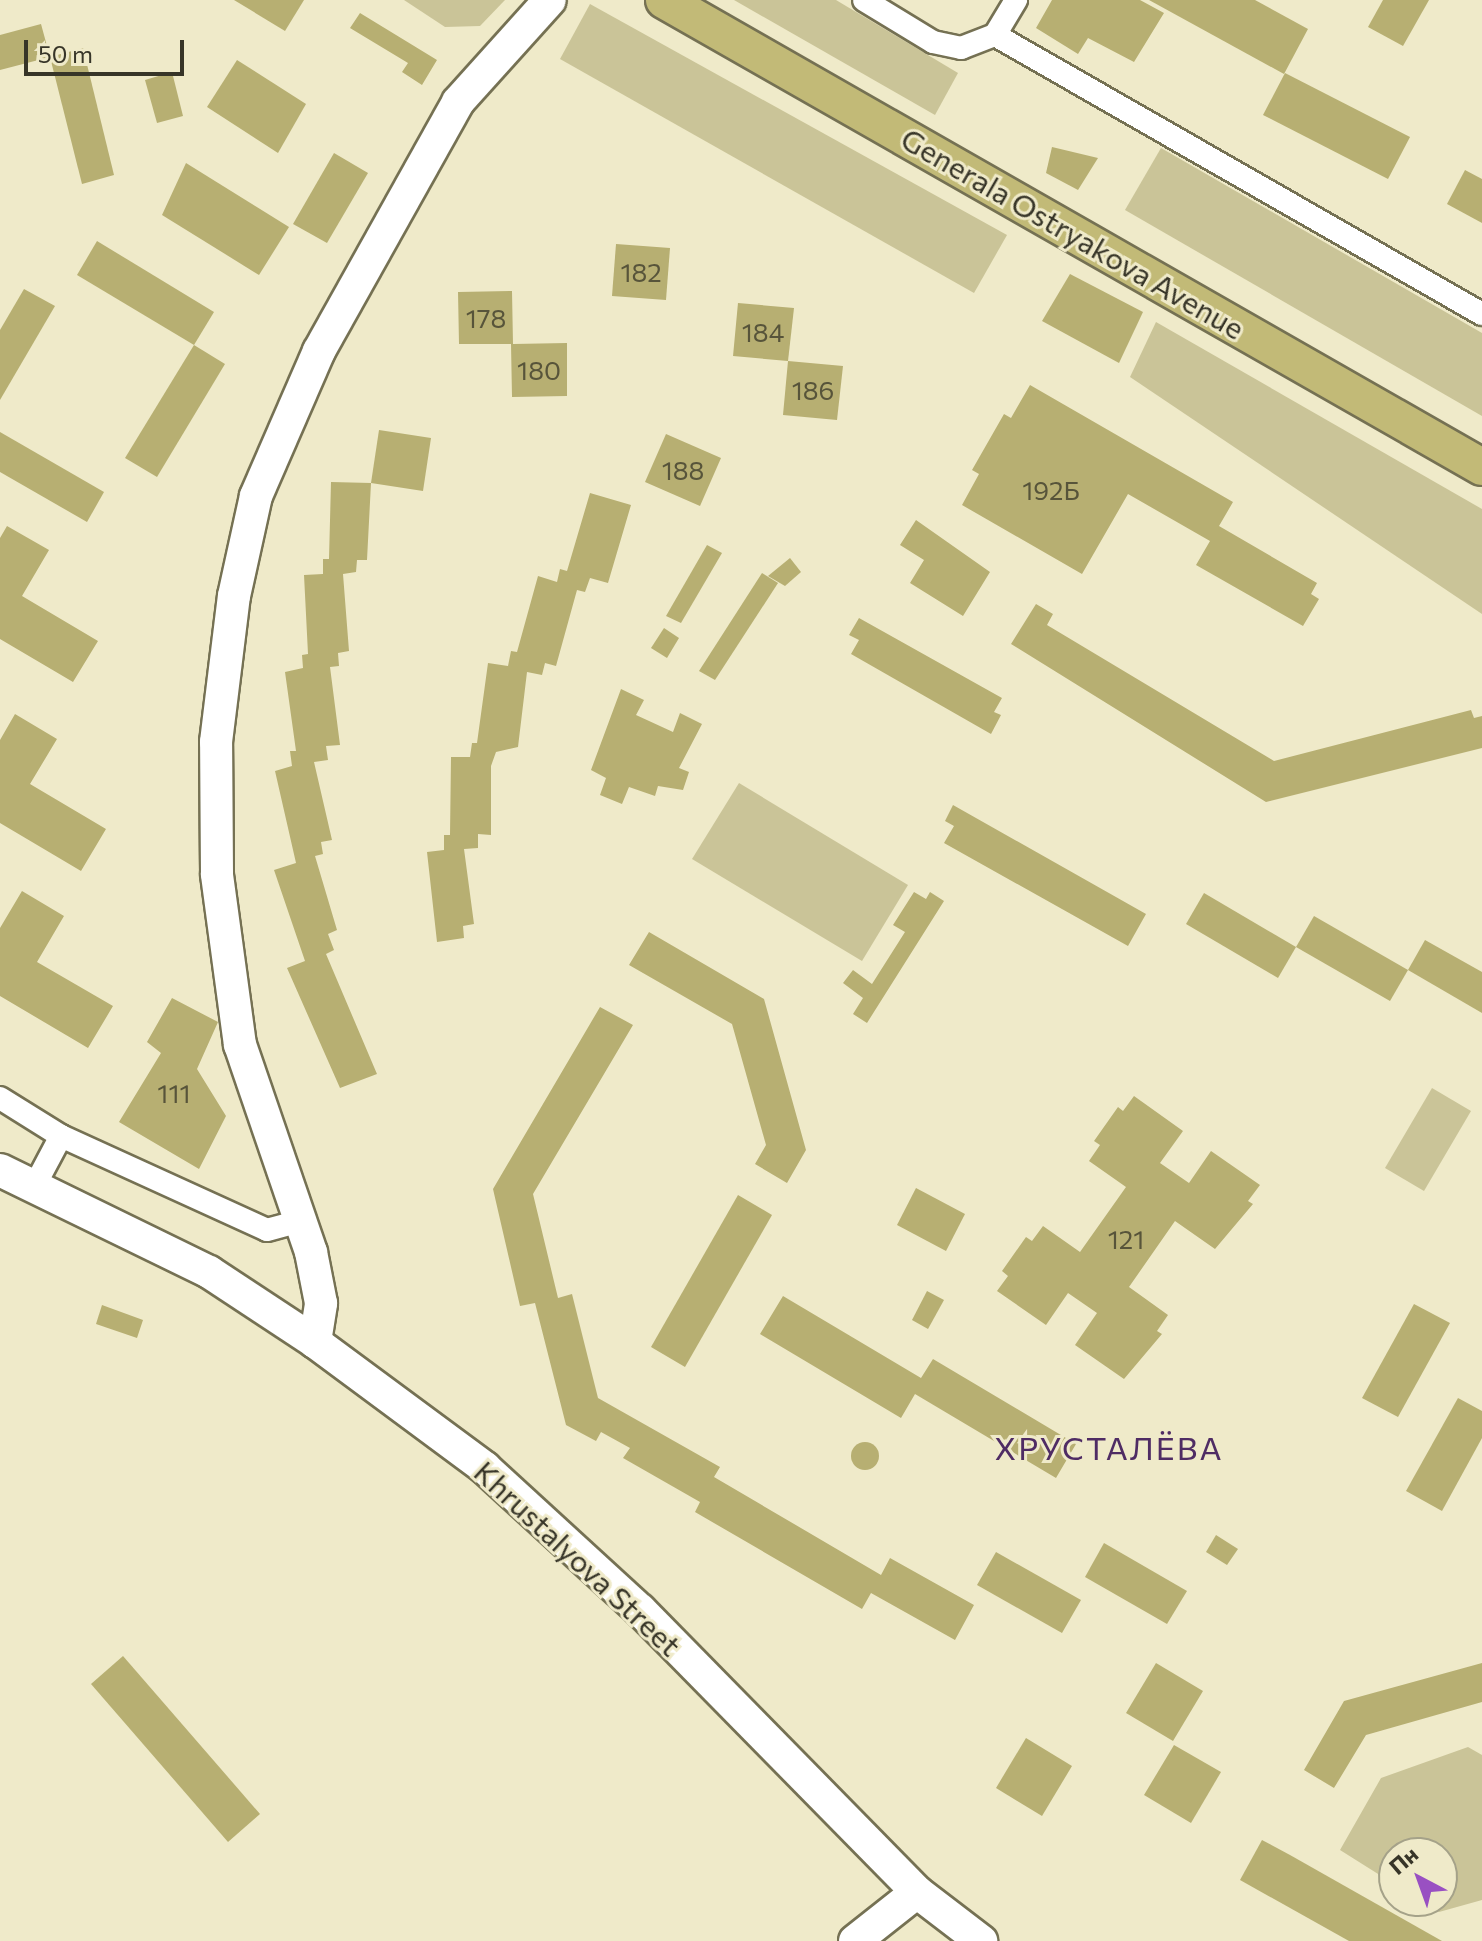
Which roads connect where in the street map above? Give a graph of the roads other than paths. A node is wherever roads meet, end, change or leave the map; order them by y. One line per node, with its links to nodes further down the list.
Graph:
1 (550, 0): 12 (main road)
2 (664, 0): 7 (main road, Generala Ostryakova Avenue)
3 (864, 0): 5 (street)
4 (1016, 0): 5 (street)
5 (995, 35): 6 (street)
6 (1482, 314)
7 (1482, 467)
8 (0, 1098): 9 (street)
9 (61, 1136): 11 (street); 12 (street)
10 (0, 1170): 11 (main road, Khrustalyova Street)
11 (35, 1185): 13 (main road, Khrustalyova Street)
12 (301, 1221): 13 (main road)
13 (315, 1342): 14 (main road, Khrustalyova Street)
14 (917, 1892): 15 (main road); 16 (main road, Khrustalyova Street)
15 (855, 1941)
16 (981, 1941)

